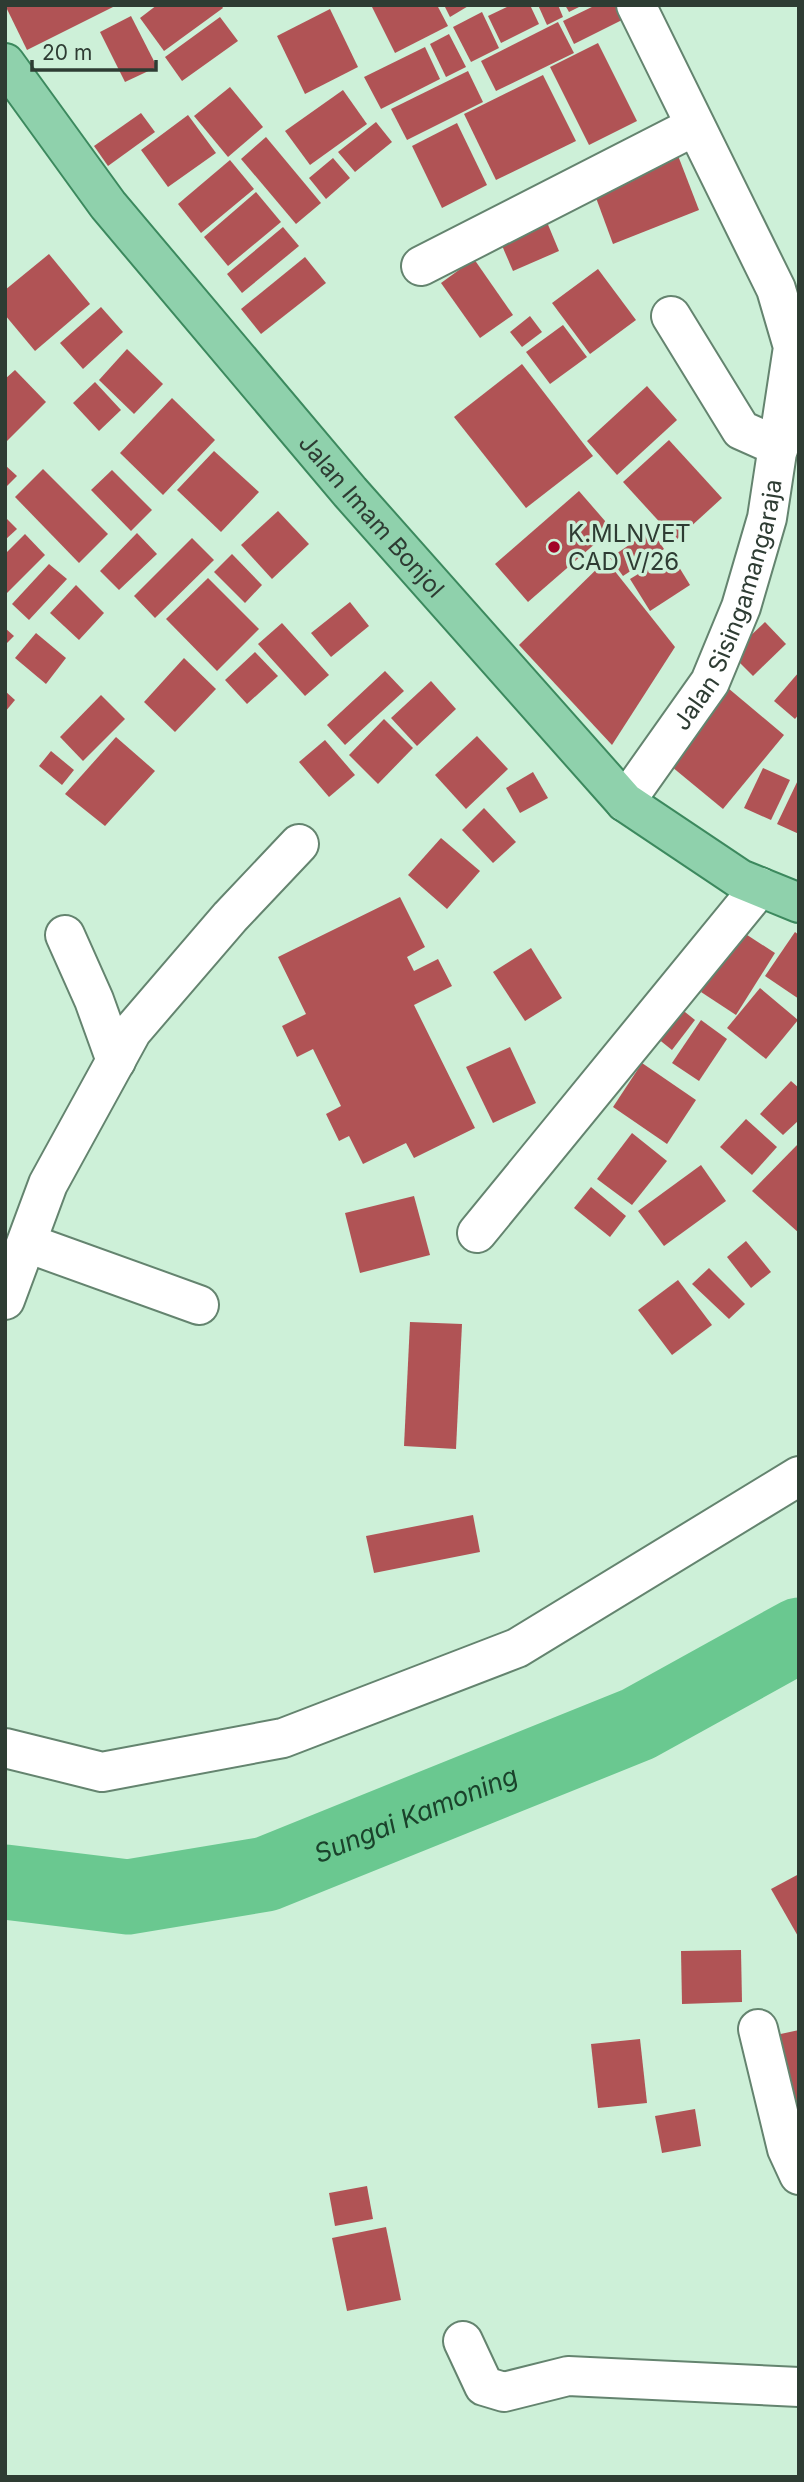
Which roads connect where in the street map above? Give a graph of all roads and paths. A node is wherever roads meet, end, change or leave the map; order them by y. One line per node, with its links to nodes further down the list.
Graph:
1 (636, 5): 3 (street, Jalan Sisingamangaraja)
2 (5, 63): 8 (main road, Jalan Imam Bonjol)
3 (695, 126): 4 (street); 6 (street, Jalan Sisingamangaraja)
4 (421, 267)
5 (671, 316): 6 (street)
6 (779, 447): 7 (street, Jalan Sisingamangaraja)
7 (783, 511): 8 (street, Jalan Sisingamangaraja)
8 (625, 802): 10 (main road, Jalan Imam Bonjol)
9 (299, 844): 13 (street)
10 (760, 887): 11 (main road, Jalan Imam Bonjol); 14 (street)
11 (799, 903)
12 (65, 935): 13 (street)
13 (116, 1061): 15 (street)
14 (477, 1233)
15 (27, 1243): 16 (street); 17 (street)
16 (5, 1300)
17 (200, 1305)
18 (799, 1476): 19 (street)
19 (5, 1748)
20 (758, 2029): 21 (street)
21 (799, 2175)
22 (463, 2342): 23 (street)
23 (799, 2387)

